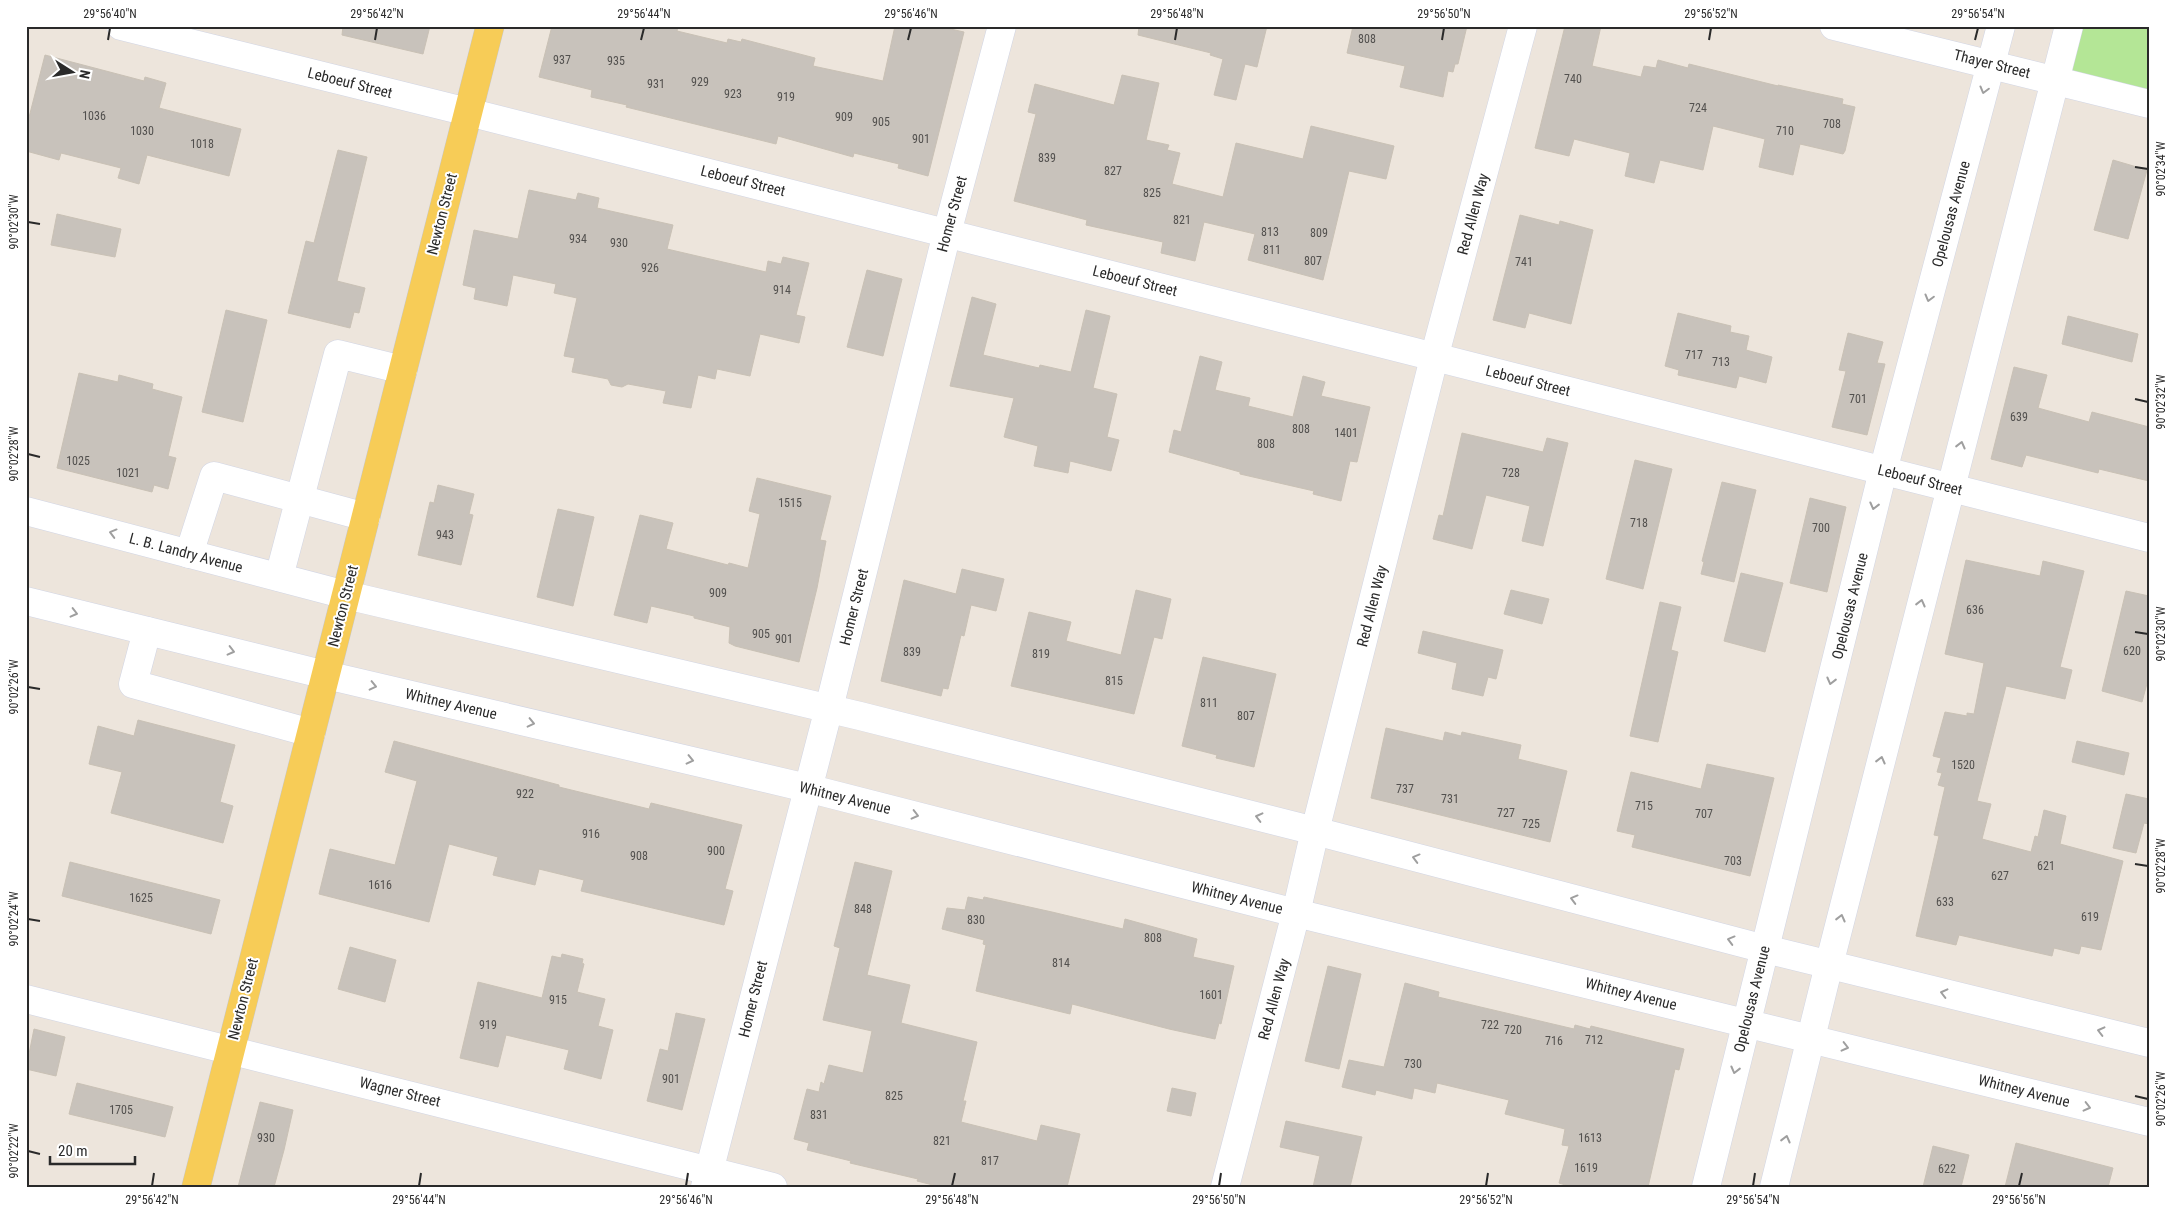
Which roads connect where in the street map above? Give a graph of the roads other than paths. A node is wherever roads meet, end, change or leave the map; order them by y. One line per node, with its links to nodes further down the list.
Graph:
1 (121, 26): 11 (street, Leboeuf Street)
2 (490, 26): 11 (main road, Newton Street)
3 (1002, 26): 12 (street, Homer Street)
4 (1523, 26): 13 (street, Red Allen Way)
5 (1834, 26): 8 (street, Thayer Street)
6 (2001, 26): 8 (street, Opelousas Avenue)
7 (2069, 26): 9 (street)
8 (1991, 64): 9 (street, Thayer Street); 15 (street, Opelousas Avenue, one-way to 15)
9 (2055, 80): 10 (street, Thayer Street); 16 (street, one-way to 9)
10 (2149, 104)
11 (468, 112): 12 (street, Leboeuf Street); 14 (main road, Newton Street)
12 (946, 233): 13 (street, Leboeuf Street); 27 (street, Homer Street)
13 (1434, 358): 15 (street, Leboeuf Street); 30 (street, Red Allen Way)
14 (403, 370): 17 (street); 19 (main road, Newton Street)
15 (1883, 471): 16 (street, Leboeuf Street); 32 (street, Opelousas Avenue, one-way to 32)
16 (1951, 487): 20 (street, Leboeuf Street); 33 (street, one-way to 16)
17 (299, 499): 19 (street); 21 (street); 22 (street)
18 (26, 511): 21 (street, L. B. Landry Avenue, one-way to 18)
19 (366, 517): 23 (main road, Newton Street)
20 (2149, 538)
21 (189, 554): 22 (street, L. B. Landry Avenue)
22 (279, 577): 23 (street, L. B. Landry Avenue)
23 (346, 594): 26 (main road, Newton Street); 27 (street)
24 (26, 601): 25 (street, one-way to 25)
25 (147, 631): 26 (street, one-way to 26); 28 (street)
26 (326, 675): 28 (main road, Newton Street); 29 (street, Whitney Avenue, one-way to 29)
27 (829, 708): 29 (street, Homer Street); 30 (street, one-way to 27)
28 (311, 733): 38 (main road, Newton Street)
29 (807, 788): 31 (street, Whitney Avenue, one-way to 31); 40 (street, Homer Street)
30 (1315, 831): 31 (street, Red Allen Way); 32 (street, one-way to 30)
31 (1296, 913): 35 (street, Whitney Avenue); 43 (street, Red Allen Way)
32 (1765, 949): 33 (street); 35 (street, Opelousas Avenue)
33 (1829, 965): 36 (street); 37 (street, one-way to 33)
34 (26, 999): 38 (street, Wagner Street)
35 (1746, 1023): 36 (street, Whitney Avenue); 44 (street, Opelousas Avenue, one-way to 44)
36 (1811, 1038): 39 (street, Whitney Avenue, one-way to 39); 45 (street, one-way to 36)
37 (2149, 1043)
38 (231, 1049): 40 (street, Wagner Street); 41 (main road, Newton Street)
39 (2149, 1122)
40 (707, 1178): 42 (street, Wagner Street)
41 (196, 1187)
42 (772, 1187)
43 (1225, 1187)
44 (1706, 1187)
45 (1774, 1187)

